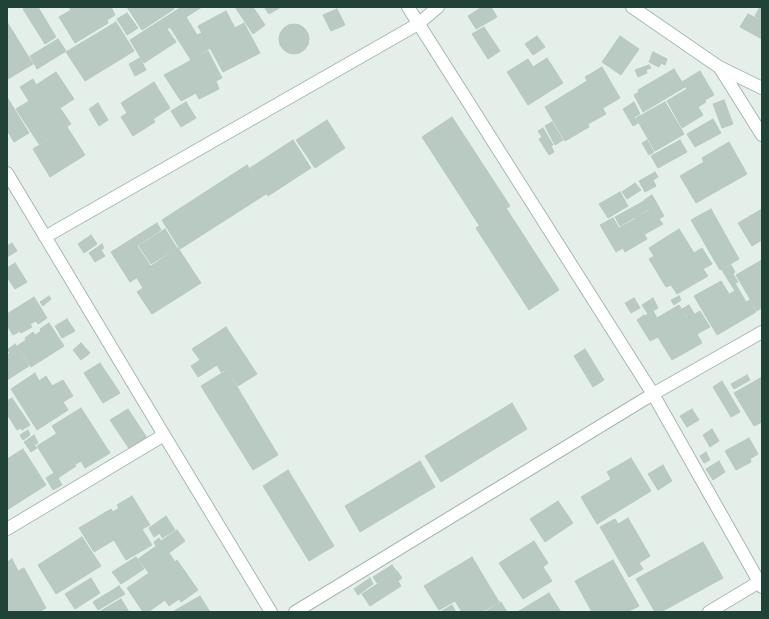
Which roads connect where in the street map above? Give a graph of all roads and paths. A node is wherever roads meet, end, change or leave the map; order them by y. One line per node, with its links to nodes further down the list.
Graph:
1 (408, 7): 4 (street)
2 (438, 7): 4 (street)
3 (632, 7): 5 (street)
4 (418, 24): 9 (street); 11 (street)
5 (719, 67): 6 (street); 7 (street)
6 (762, 88)
7 (762, 135)
8 (7, 172): 9 (street)
9 (45, 237): 12 (street)
10 (762, 332): 11 (street)
11 (653, 394): 14 (street); 16 (street)
12 (164, 436): 13 (street); 15 (street)
13 (7, 529)
14 (761, 585): 17 (street)
15 (272, 612)
16 (295, 612)
17 (709, 612)

